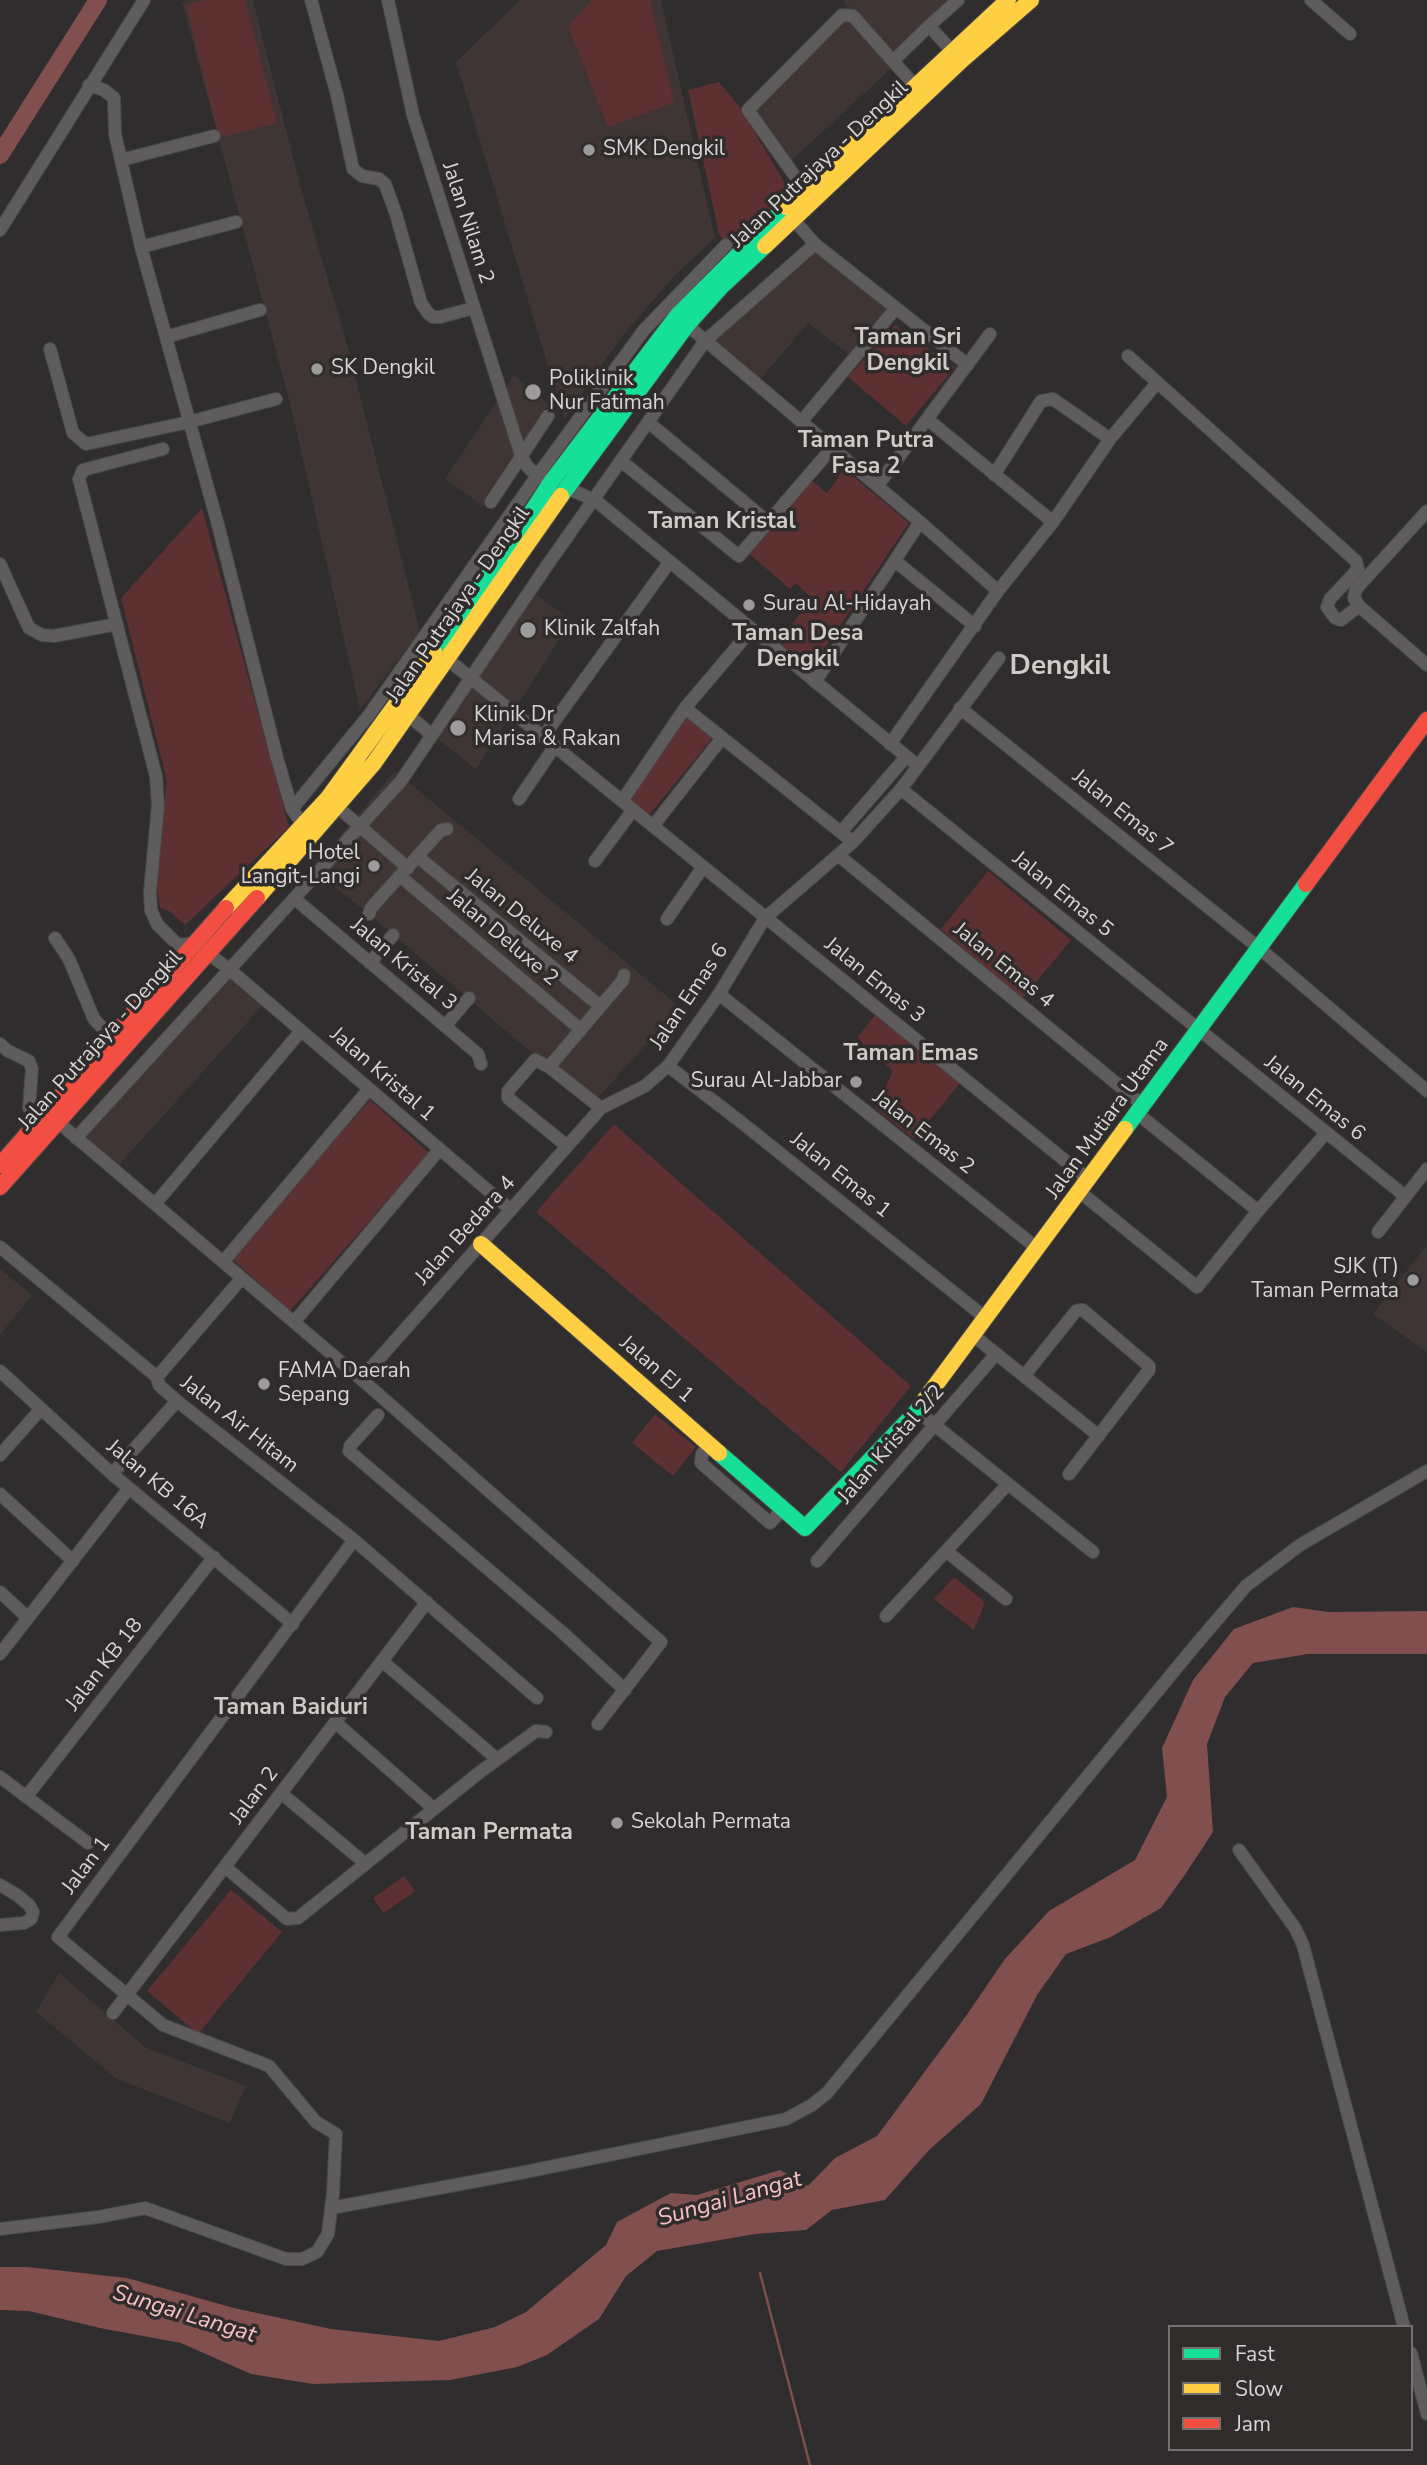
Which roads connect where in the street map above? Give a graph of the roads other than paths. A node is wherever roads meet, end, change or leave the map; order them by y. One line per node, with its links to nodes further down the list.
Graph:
1 (144, 0): 12 (street)
2 (310, 0): 24 (street)
3 (388, 0): 24 (street, Jalan Nilam 2)
4 (958, 0): 8 (street)
5 (1008, 0): 10 (main road)
6 (1031, 0): 10 (main road)
7 (1311, 0): 9 (street)
8 (929, 26): 10 (street); 11 (street)
9 (1350, 34)
10 (957, 56): 13 (main road, Jalan Putrajaya - Dengkil); 17 (main road, Jalan Putrajaya - Dengkil)
11 (893, 61): 13 (street); 16 (street)
12 (89, 85): 15 (street); 19 (street)
13 (915, 86): 16 (main road, Jalan Putrajaya - Dengkil)
14 (214, 136): 15 (street)
15 (121, 160): 22 (street)
16 (804, 189): 23 (main road, Jalan Putrajaya - Dengkil)
17 (793, 219): 21 (street); 27 (main road, Jalan Putrajaya - Dengkil)
18 (236, 222): 22 (street)
19 (0, 230)
20 (726, 244): 23 (street)
21 (815, 244): 25 (street); 30 (street)
22 (141, 247): 29 (street)
23 (707, 273): 47 (main road, Jalan Putrajaya - Dengkil)
24 (474, 308): 44 (street, Jalan Nilam 2)
25 (896, 308): 33 (street); 40 (street)
26 (260, 310): 29 (street)
27 (687, 326): 30 (street); 47 (main road, Jalan Putrajaya - Dengkil)
28 (990, 334): 33 (street)
29 (166, 337): 38 (street)
30 (705, 341): 39 (street); 40 (street)
31 (50, 349): 38 (street)
32 (1128, 356): 34 (street)
33 (968, 365): 37 (street)
34 (1157, 383): 41 (street); 61 (street)
35 (276, 399): 38 (street)
36 (548, 416): 44 (street)
37 (927, 419): 46 (street); 48 (street)
38 (189, 422): 85 (street)
39 (648, 422): 45 (street); 52 (street)
40 (801, 422): 42 (street)
41 (1110, 439): 46 (street); 54 (street)
42 (832, 448): 48 (street); 52 (street)
43 (163, 449): 62 (street)
44 (521, 454): 47 (street, Jalan Nilam 2); 50 (street)
45 (621, 461): 49 (street); 52 (street)
46 (994, 475): 54 (street)
47 (551, 482): 49 (street); 55 (street); 56 (main road, Jalan Putrajaya - Dengkil); 66 (main road, Jalan Putrajaya - Dengkil)
48 (877, 485): 53 (street)
49 (596, 500): 58 (street); 68 (street)
50 (491, 502)
51 (1427, 511): 61 (street)
52 (768, 522)
53 (920, 522): 57 (street); 60 (street)
54 (1053, 522): 60 (street)
55 (495, 536): 56 (street); 85 (street)
56 (509, 547): 84 (main road, Jalan Putrajaya - Dengkil)
57 (895, 561): 63 (street); 69 (street)
58 (669, 563): 64 (street); 75 (street)
59 (0, 564): 62 (street)
60 (998, 591): 63 (street)
61 (1359, 606): 67 (street)
62 (117, 624): 105 (street, Jalan Kristal 1)
63 (975, 626): 77 (street)
64 (751, 630): 69 (street); 70 (street)
65 (999, 657): 71 (street, Jalan Emas 6)
66 (446, 658): 68 (street); 72 (main road, Jalan Putrajaya - Dengkil)
67 (1427, 665)
68 (470, 677): 74 (street); 75 (street)
69 (815, 682): 77 (street)
70 (685, 708): 76 (street); 83 (street)
71 (960, 708): 80 (street, Jalan Emas 6); 104 (street, Jalan Emas 7)
72 (408, 715): 74 (street); 84 (main road, Jalan Putrajaya - Dengkil)
73 (1427, 720): 104 (main road, Jalan Mutiara Utama)
74 (432, 735): 88 (street)
75 (543, 737): 78 (street)
76 (722, 738): 89 (street); 91 (street)
77 (890, 744): 79 (street)
78 (555, 746): 82 (street); 83 (street)
79 (906, 757): 80 (street); 91 (street)
80 (918, 766): 81 (street, Jalan Emas 6)
81 (901, 789): 92 (street, Jalan Emas 6); 115 (street, Jalan Emas 5)
82 (519, 799)
83 (622, 801): 86 (street)
84 (333, 802): 87 (main road, Jalan Putrajaya - Dengkil); 88 (street, Jalan Deluxe 2); 105 (main road, Jalan Putrajaya - Dengkil)
85 (292, 810): 87 (street)
86 (633, 810): 89 (street); 95 (street)
87 (303, 825): 105 (main road, Jalan Putrajaya - Dengkil)
88 (360, 826): 97 (street, Jalan Deluxe 2); 98 (street)
89 (653, 826): 96 (street)
90 (447, 829): 94 (street)
91 (841, 832): 92 (street)
92 (853, 842): 93 (street, Jalan Emas 6)
93 (838, 855): 100 (street, Jalan Emas 6); 124 (street, Jalan Emas 4)
94 (418, 857): 97 (street); 111 (street, Jalan Deluxe 4)
95 (595, 861)
96 (703, 867): 100 (street); 101 (street)
97 (404, 872): 99 (street); 113 (street, Jalan Deluxe 2)
98 (295, 899): 106 (street, Jalan Kristal 3); 107 (street)
99 (369, 914)
100 (765, 918): 109 (street, Jalan Emas 6); 133 (street, Jalan Emas 3)
101 (667, 919)
102 (393, 935): 106 (street)
103 (55, 938): 116 (street)
104 (1259, 948): 115 (main road, Jalan Mutiara Utama); 122 (street, Jalan Emas 7)
105 (201, 949): 107 (street, Jalan Kristal 1); 116 (main road, Jalan Putrajaya - Dengkil); 126 (main road, Jalan Putrajaya - Dengkil)
106 (370, 963): 112 (street, Jalan Kristal 3)
107 (229, 969): 114 (street, Jalan Kristal 1); 128 (street)
108 (624, 975): 111 (street)
109 (719, 994): 119 (street, Jalan Emas 6); 142 (street, Jalan Emas 2)
110 (469, 998): 112 (street)
111 (600, 1006): 113 (street)
112 (445, 1026): 118 (street, Jalan Kristal 3)
113 (580, 1029): 120 (street)
114 (301, 1031): 121 (street, Jalan Kristal 1); 136 (street)
115 (1199, 1031): 124 (main road, Jalan Mutiara Utama); 127 (street, Jalan Emas 6)
116 (112, 1038): 125 (main road, Jalan Putrajaya - Dengkil)
117 (0, 1044): 125 (street)
118 (481, 1064)
119 (668, 1066): 123 (street, Jalan Emas 6); 145 (street, Jalan Emas 1)
120 (549, 1067): 123 (street); 129 (street)
121 (369, 1089): 130 (street, Jalan Kristal 1); 143 (street)
122 (1427, 1091)
123 (601, 1108): 129 (street, Jalan Bedara 4)
124 (1141, 1110): 133 (main road, Jalan Mutiara Utama); 138 (street, Jalan Emas 4)
125 (40, 1118): 131 (main road, Jalan Putrajaya - Dengkil)
126 (58, 1122): 128 (street); 134 (main road, Jalan Putrajaya - Dengkil)
127 (1326, 1133): 135 (street, Jalan Emas 6); 138 (street)
128 (76, 1138): 136 (street)
129 (567, 1146): 137 (street, Jalan Bedara 4)
130 (439, 1150): 137 (street, Jalan Kristal 1); 146 (street)
131 (0, 1165)
132 (1427, 1169): 135 (street)
133 (1085, 1186): 138 (street, Jalan Emas 3); 142 (main road, Jalan Mutiara Utama)
134 (0, 1187)
135 (1405, 1196): 139 (street)
136 (155, 1204): 143 (street)
137 (510, 1210): 140 (street, Jalan Bedara 4)
138 (1258, 1211)
139 (1378, 1232)
140 (481, 1244): 152 (street, Jalan Bedara 4); 166 (main road, Jalan EJ 1)
141 (0, 1247): 151 (street, Jalan Air Hitam)
142 (1038, 1249): 145 (main road, Jalan Mutiara Utama)
143 (223, 1262): 144 (street)
144 (242, 1278): 146 (street); 151 (street)
145 (987, 1319): 147 (main road, Jalan Mutiara Utama)
146 (294, 1322): 152 (street)
147 (974, 1336): 148 (street); 155 (main road, Jalan Mutiara Utama)
148 (996, 1353): 150 (street); 157 (street, Jalan Kristal 2/2)
149 (0, 1371): 154 (street, Jalan KB 16A)
150 (1024, 1376): 158 (street); 158 (street)
151 (157, 1377): 153 (street, Jalan Air Hitam)
152 (361, 1379): 181 (street)
153 (177, 1401): 161 (street); 167 (street, Jalan Air Hitam)
154 (41, 1409): 159 (street); 161 (street, Jalan KB 16A)
155 (917, 1411): 157 (street); 166 (main road, Jalan Mutiara Utama)
156 (378, 1415): 181 (street)
157 (935, 1426): 163 (street); 172 (street, Jalan Kristal 2/2)
158 (1099, 1436): 162 (street)
159 (0, 1455)
160 (1427, 1472): 199 (street)
161 (112, 1474): 164 (street, Jalan KB 16A)
162 (1069, 1474)
163 (1008, 1484): 168 (street); 169 (street)
164 (129, 1488): 170 (street, Jalan KB 16A); 171 (street)
165 (0, 1494): 171 (street)
166 (805, 1528)
167 (354, 1540): 175 (street, Jalan Air Hitam); 178 (street, Jalan 1)
168 (946, 1550): 174 (street); 176 (street)
169 (1093, 1552)
170 (214, 1557): 178 (street, Jalan KB 16A); 189 (street, Jalan KB 18)
171 (73, 1560): 177 (street)
172 (817, 1561)
173 (0, 1592): 177 (street)
174 (1006, 1599)
175 (427, 1602): 180 (street, Jalan 2); 182 (street, Jalan Air Hitam)
176 (886, 1616)
177 (28, 1618): 179 (street)
178 (293, 1624): 197 (street, Jalan 1)
179 (0, 1654)
180 (382, 1661): 183 (street, Jalan 2); 186 (street)
181 (625, 1690): 184 (street)
182 (537, 1698)
183 (335, 1722): 188 (street, Jalan 2); 190 (street)
184 (598, 1724)
185 (546, 1732): 186 (street)
186 (496, 1759): 190 (street)
187 (0, 1777): 189 (street)
188 (281, 1793): 193 (street); 194 (street, Jalan 2)
189 (26, 1797): 191 (street)
190 (433, 1808): 193 (street)
191 (88, 1843)
192 (1239, 1850): 201 (street)
193 (366, 1864): 194 (street)
194 (225, 1867): 197 (street, Jalan 2)
195 (0, 1885): 196 (street)
196 (0, 1925)
197 (128, 1994): 198 (street, Jalan 2); 199 (street, Jalan 1)
198 (113, 2013)
199 (331, 2208): 200 (street)
200 (0, 2229)
201 (1404, 2325)
202 (1413, 2361): 203 (street)
203 (1427, 2414)

